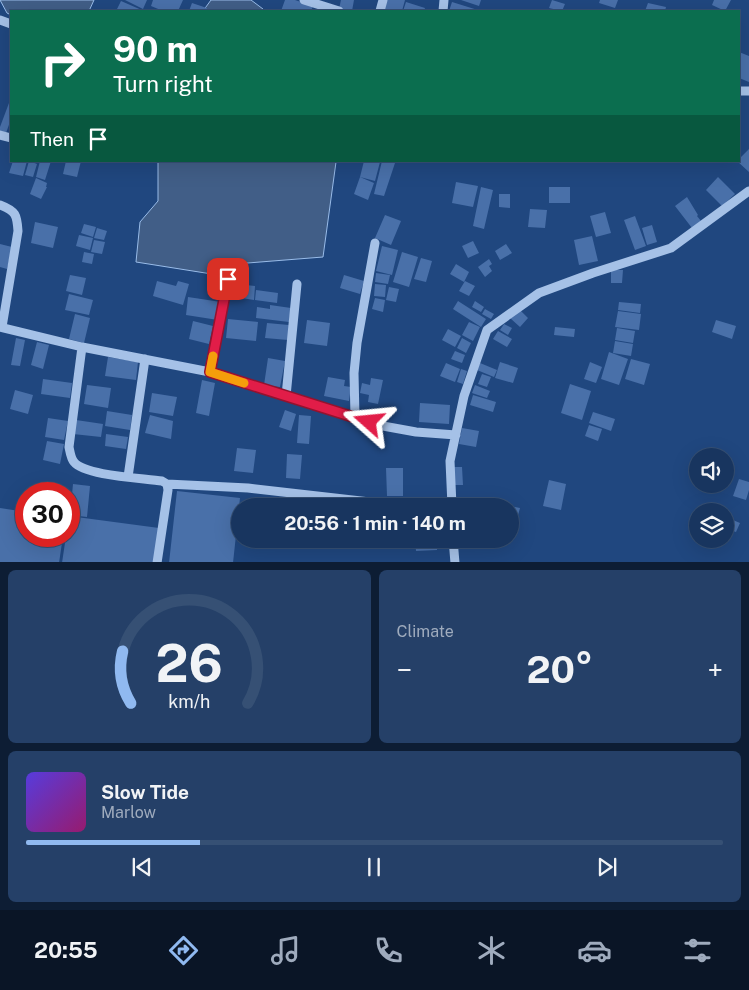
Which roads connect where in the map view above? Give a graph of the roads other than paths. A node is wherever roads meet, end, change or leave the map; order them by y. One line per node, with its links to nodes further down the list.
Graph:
1 (304, 0): 2 (street)
2 (336, 10)
3 (749, 192): 14 (street)
4 (0, 205): 8 (street)
5 (375, 243): 13 (street)
6 (228, 279): 11 (street)
7 (297, 284): 12 (street)
8 (1, 327): 9 (street)
9 (82, 347): 10 (street); 15 (street)
10 (145, 360): 11 (street); 15 (street)
11 (210, 372): 12 (street)
12 (286, 396): 13 (street)
13 (355, 417): 14 (street)
14 (456, 435): 18 (street)
15 (128, 477): 16 (street)
16 (168, 484): 17 (street); 20 (street)
17 (335, 498)
18 (452, 498)
19 (454, 548): 21 (street)
20 (157, 562)
21 (455, 562)

